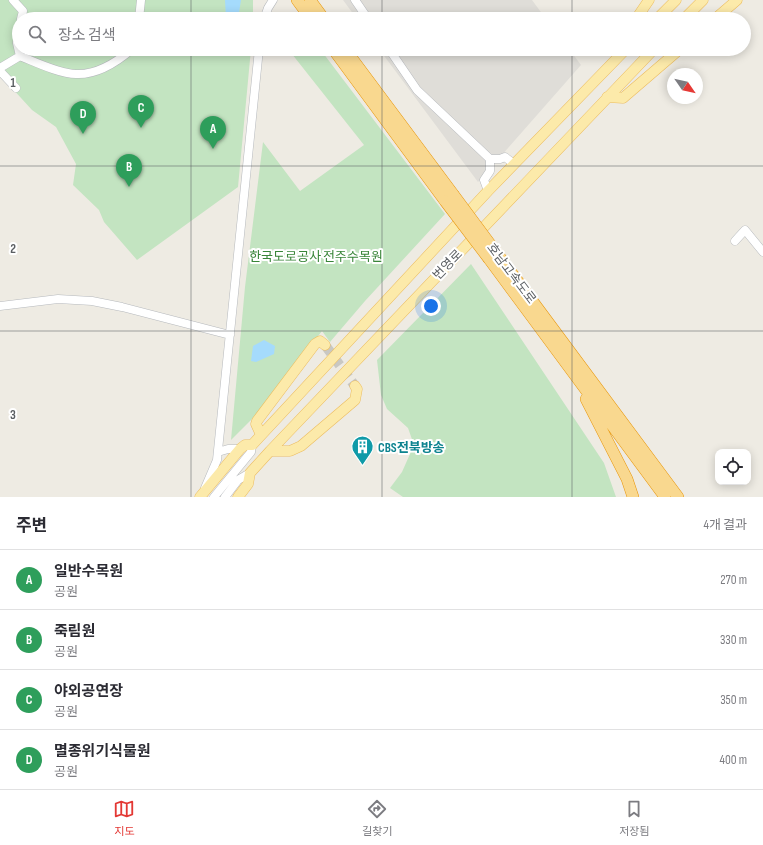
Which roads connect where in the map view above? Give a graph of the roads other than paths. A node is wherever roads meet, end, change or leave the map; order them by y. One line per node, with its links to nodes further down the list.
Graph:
1 (13, 0): 11 (street)
2 (141, 0): 12 (street)
3 (273, 0): 13 (street)
4 (297, 0): 14 (highway)
5 (310, 0): 15 (highway)
6 (355, 0): 16 (street)
7 (649, 0): 17 (main road)
8 (676, 0): 18 (main road)
9 (703, 0): 19 (main road)
10 (737, 0): 20 (main road)
11 (22, 12)
12 (140, 12)
13 (267, 12)
14 (306, 12)
15 (319, 12)
16 (363, 12)
17 (641, 12)
18 (663, 12)
19 (691, 12)
20 (723, 12)
21 (20, 56): 22 (street); 30 (street)
22 (124, 56)
23 (258, 56): 41 (street)
24 (338, 56): 36 (highway, 호남고속도로)
25 (350, 56): 36 (highway, 호남고속도로)
26 (394, 56): 33 (street)
27 (619, 56): 34 (main road, 번영로)
28 (647, 56): 32 (main road, 번영로)
29 (672, 56): 32 (main road)
30 (0, 69): 31 (street)
31 (16, 88)
32 (607, 97): 48 (main road, 번영로)
33 (490, 159): 34 (street); 35 (street)
34 (514, 164): 35 (main road, 번영로)
35 (488, 191): 45 (main road, 번영로)
36 (449, 197): 39 (highway, 호남고속도로, bridge)
37 (735, 241): 38 (street)
38 (763, 252)
39 (493, 255): 43 (highway, 호남고속도로); 57 (highway, 호남고속도로)
40 (0, 306): 41 (street)
41 (230, 335): 49 (street)
42 (325, 345): 45 (main road)
43 (580, 381): 55 (highway); 56 (highway, 호남고속도로)
44 (355, 386): 48 (main road)
45 (261, 435): 46 (main road, 번영로)
46 (252, 445): 47 (main road); 52 (street, 번영로)
47 (240, 449): 49 (street); 51 (main road)
48 (270, 451): 50 (main road, 번영로)
49 (218, 452): 51 (street)
50 (250, 473): 53 (street, 번영로); 54 (main road)
51 (202, 494)
52 (214, 497)
53 (225, 497)
54 (238, 497)
55 (633, 497)
56 (666, 497)
57 (678, 497)

